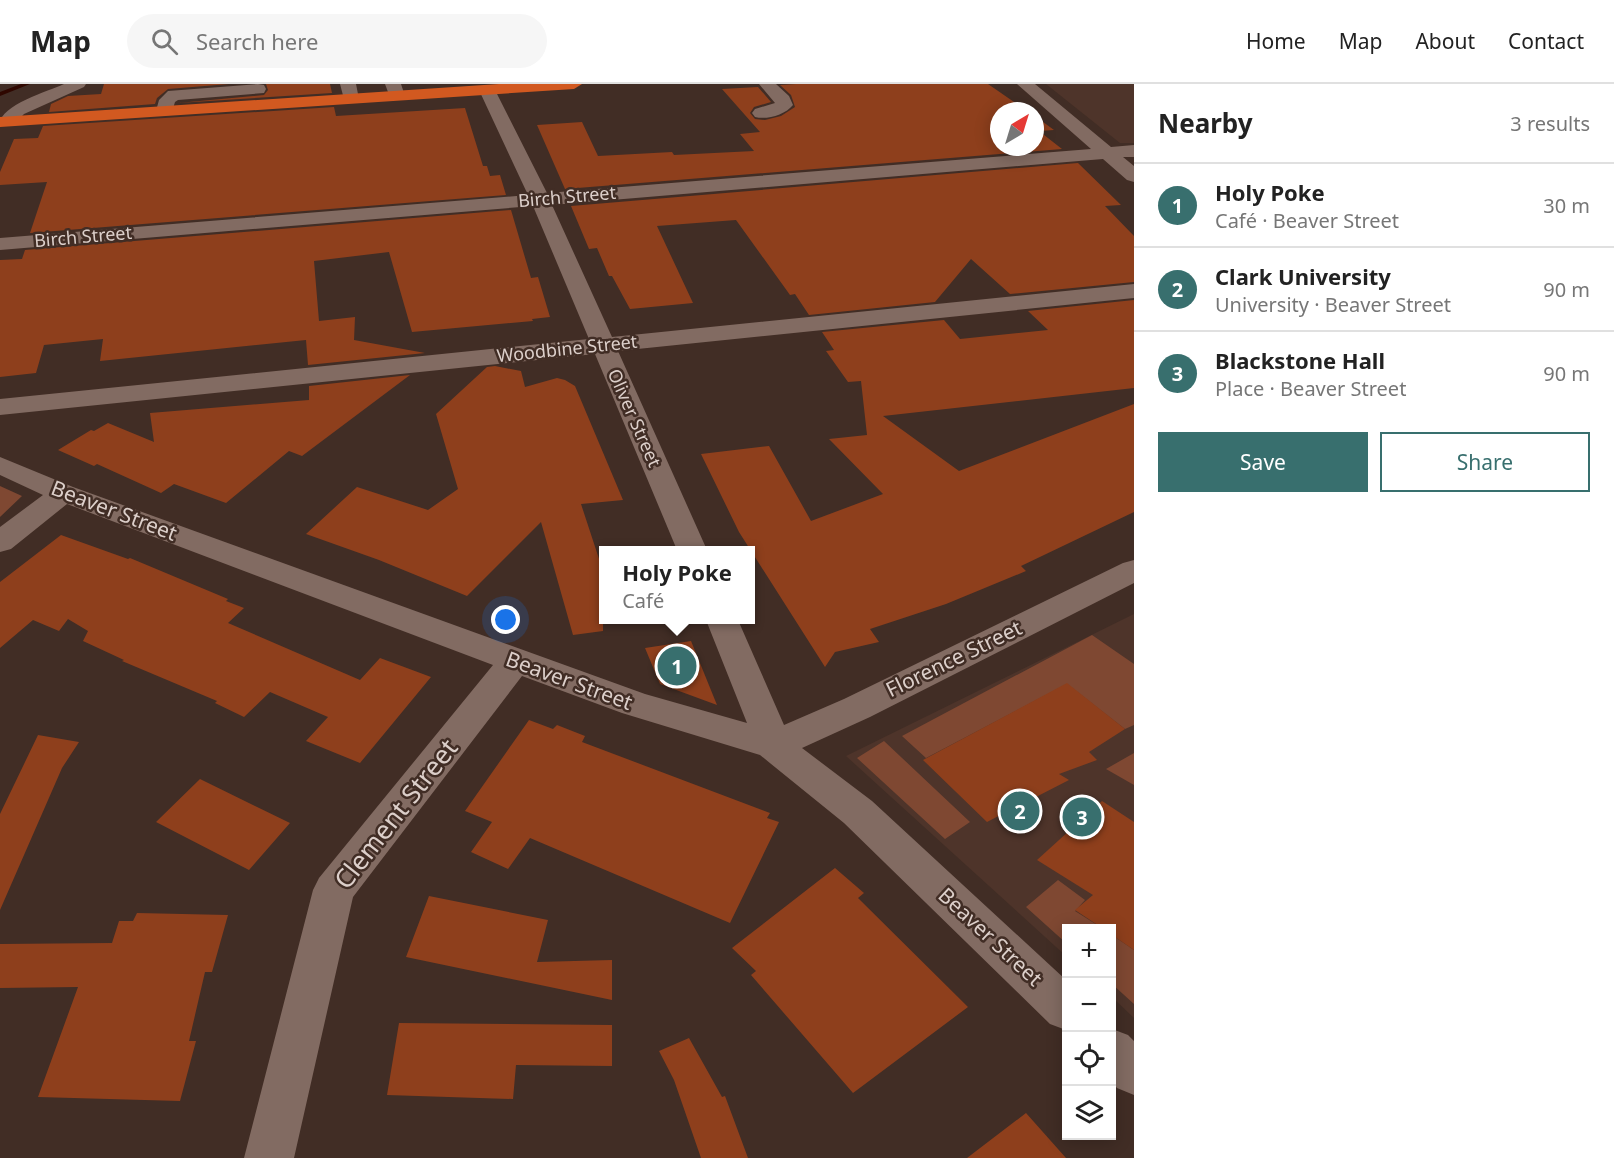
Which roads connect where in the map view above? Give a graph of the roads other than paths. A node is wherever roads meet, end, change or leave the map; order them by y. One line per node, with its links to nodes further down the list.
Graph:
1 (78, 84): 10 (street)
2 (574, 84): 6 (highway)
3 (767, 84): 9 (street)
4 (1025, 84): 12 (street)
5 (395, 90): 6 (highway); 7 (highway)
6 (487, 90): 14 (street, Oliver Street)
7 (350, 91): 8 (highway)
8 (258, 92): 10 (highway)
9 (761, 113)
10 (4, 122)
11 (1134, 151): 12 (street, Birch Street)
12 (1107, 153): 13 (street); 14 (street, Birch Street)
13 (1134, 176)
14 (539, 199): 15 (street, Birch Street); 17 (street, Oliver Street)
15 (0, 244)
16 (1134, 291): 17 (street, Woodbine Street)
17 (602, 345): 18 (street, Woodbine Street); 22 (street, Oliver Street)
18 (0, 407)
19 (0, 465): 20 (street, Beaver Street)
20 (63, 494): 21 (street); 25 (street, Beaver Street)
21 (0, 542)
22 (690, 546)
23 (1134, 570): 26 (street, Florence Street)
24 (724, 624): 26 (street)
25 (515, 662): 26 (street, Beaver Street); 30 (street, Clement Street)
26 (773, 745): 27 (street, Beaver Street)
27 (1062, 1005)
28 (1116, 1055): 29 (street)
29 (1134, 1072)
30 (269, 1158)

